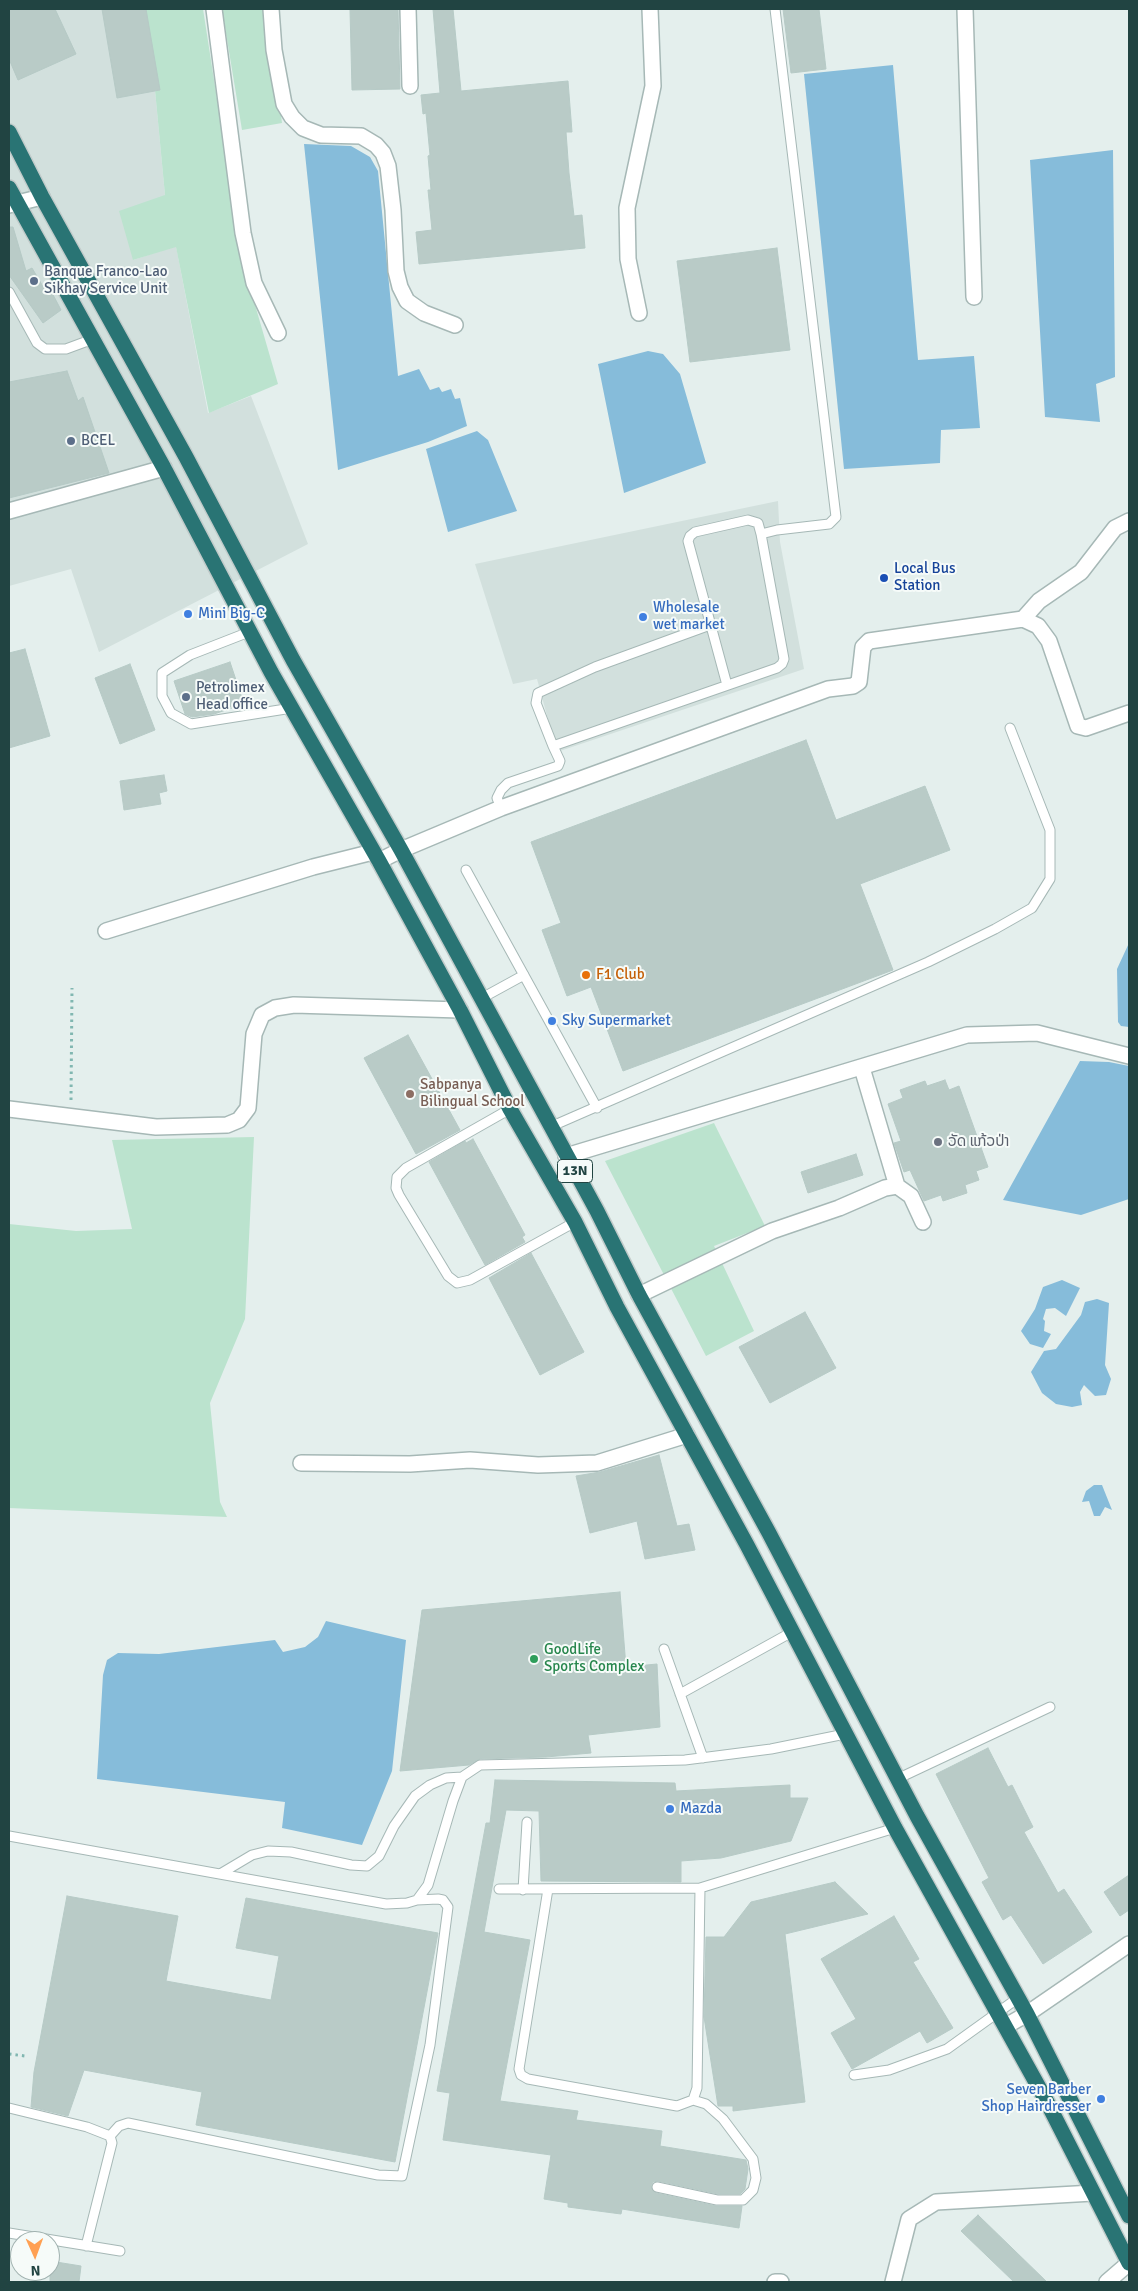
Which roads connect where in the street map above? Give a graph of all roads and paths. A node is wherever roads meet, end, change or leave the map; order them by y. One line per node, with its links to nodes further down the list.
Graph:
1 (214, 9): 16 (street)
2 (271, 9): 15 (street)
3 (408, 9): 7 (street)
4 (650, 9): 14 (street)
5 (775, 9): 21 (lane)
6 (965, 9): 13 (street)
7 (410, 86)
8 (9, 132): 10 (highway, 13N)
9 (9, 188): 11 (highway, 13N)
10 (42, 196): 11 (street); 31 (highway, 13N)
11 (13, 204): 17 (highway, 13N)
12 (9, 292): 17 (lane)
13 (974, 297)
14 (639, 313)
15 (455, 325)
16 (278, 333)
17 (93, 339): 18 (highway, 13N)
18 (164, 468): 19 (street); 24 (highway, 13N)
19 (9, 511)
20 (1129, 521): 22 (street)
21 (761, 534): 23 (lane); 25 (lane)
22 (1023, 619): 27 (street); 30 (street)
23 (710, 625): 25 (lane); 29 (lane)
24 (250, 632): 26 (highway, 13N); 26 (lane)
25 (727, 685): 29 (lane)
26 (292, 708): 32 (highway, 13N)
27 (1129, 713)
28 (1010, 728): 41 (lane)
29 (554, 746): 30 (lane)
30 (501, 808): 31 (street)
31 (401, 850): 32 (street); 37 (highway, 13N)
32 (376, 857): 34 (street); 38 (highway, 13N)
33 (466, 870): 35 (lane)
34 (106, 931)
35 (524, 975): 37 (lane); 41 (lane)
36 (72, 988): 44 (path)
37 (482, 998): 45 (highway, 13N)
38 (460, 1010): 43 (highway, 13N); 44 (street)
39 (1129, 1056): 40 (street)
40 (862, 1068): 46 (street); 47 (street)
41 (597, 1108): 45 (lane)
42 (9, 1109): 44 (street)
43 (510, 1109): 48 (highway, 13N); 48 (lane)
44 (71, 1117)
45 (550, 1127): 46 (highway, 13N)
46 (566, 1156): 50 (highway, 13N)
47 (897, 1186): 49 (street); 50 (street)
48 (575, 1222): 51 (highway, 13N)
49 (923, 1222)
50 (640, 1296): 60 (highway, 13N)
51 (687, 1435): 52 (street); 53 (highway, 13N)
52 (301, 1463)
53 (792, 1632): 55 (lane); 57 (highway, 13N)
54 (664, 1649): 55 (lane)
55 (680, 1694): 58 (lane)
56 (1050, 1707): 60 (lane)
57 (845, 1734): 58 (lane); 62 (highway, 13N)
58 (703, 1758): 59 (lane)
59 (462, 1777): 64 (lane); 69 (lane)
60 (897, 1779): 71 (highway, 13N)
61 (526, 1822): 68 (lane)
62 (895, 1828): 65 (lane); 72 (highway, 13N)
63 (9, 1836): 64 (lane)
64 (220, 1874): 69 (lane)
65 (700, 1888): 67 (lane); 78 (lane)
66 (498, 1889): 68 (lane)
67 (548, 1889): 68 (lane); 78 (lane)
68 (523, 1890)
69 (418, 1900): 80 (lane)
70 (1129, 1944): 73 (street)
71 (1018, 1998): 72 (lane); 73 (highway, 13N)
72 (998, 2013): 74 (highway, 13N); 77 (lane)
73 (1027, 2014): 74 (street); 83 (highway, 13N)
74 (1006, 2026): 82 (highway, 13N)
75 (9, 2054): 76 (path)
76 (26, 2056)
77 (854, 2075)
78 (693, 2100): 81 (lane)
79 (9, 2108): 80 (lane)
80 (110, 2136): 85 (lane)
81 (657, 2187)
82 (1093, 2193): 87 (highway, 13N); 90 (street)
83 (1129, 2216)
84 (9, 2233): 85 (lane)
85 (86, 2246): 86 (lane)
86 (120, 2251)
87 (1129, 2263): 91 (street)
88 (776, 2282): 89 (street)
89 (781, 2282)
90 (893, 2282)
91 (1107, 2282)

